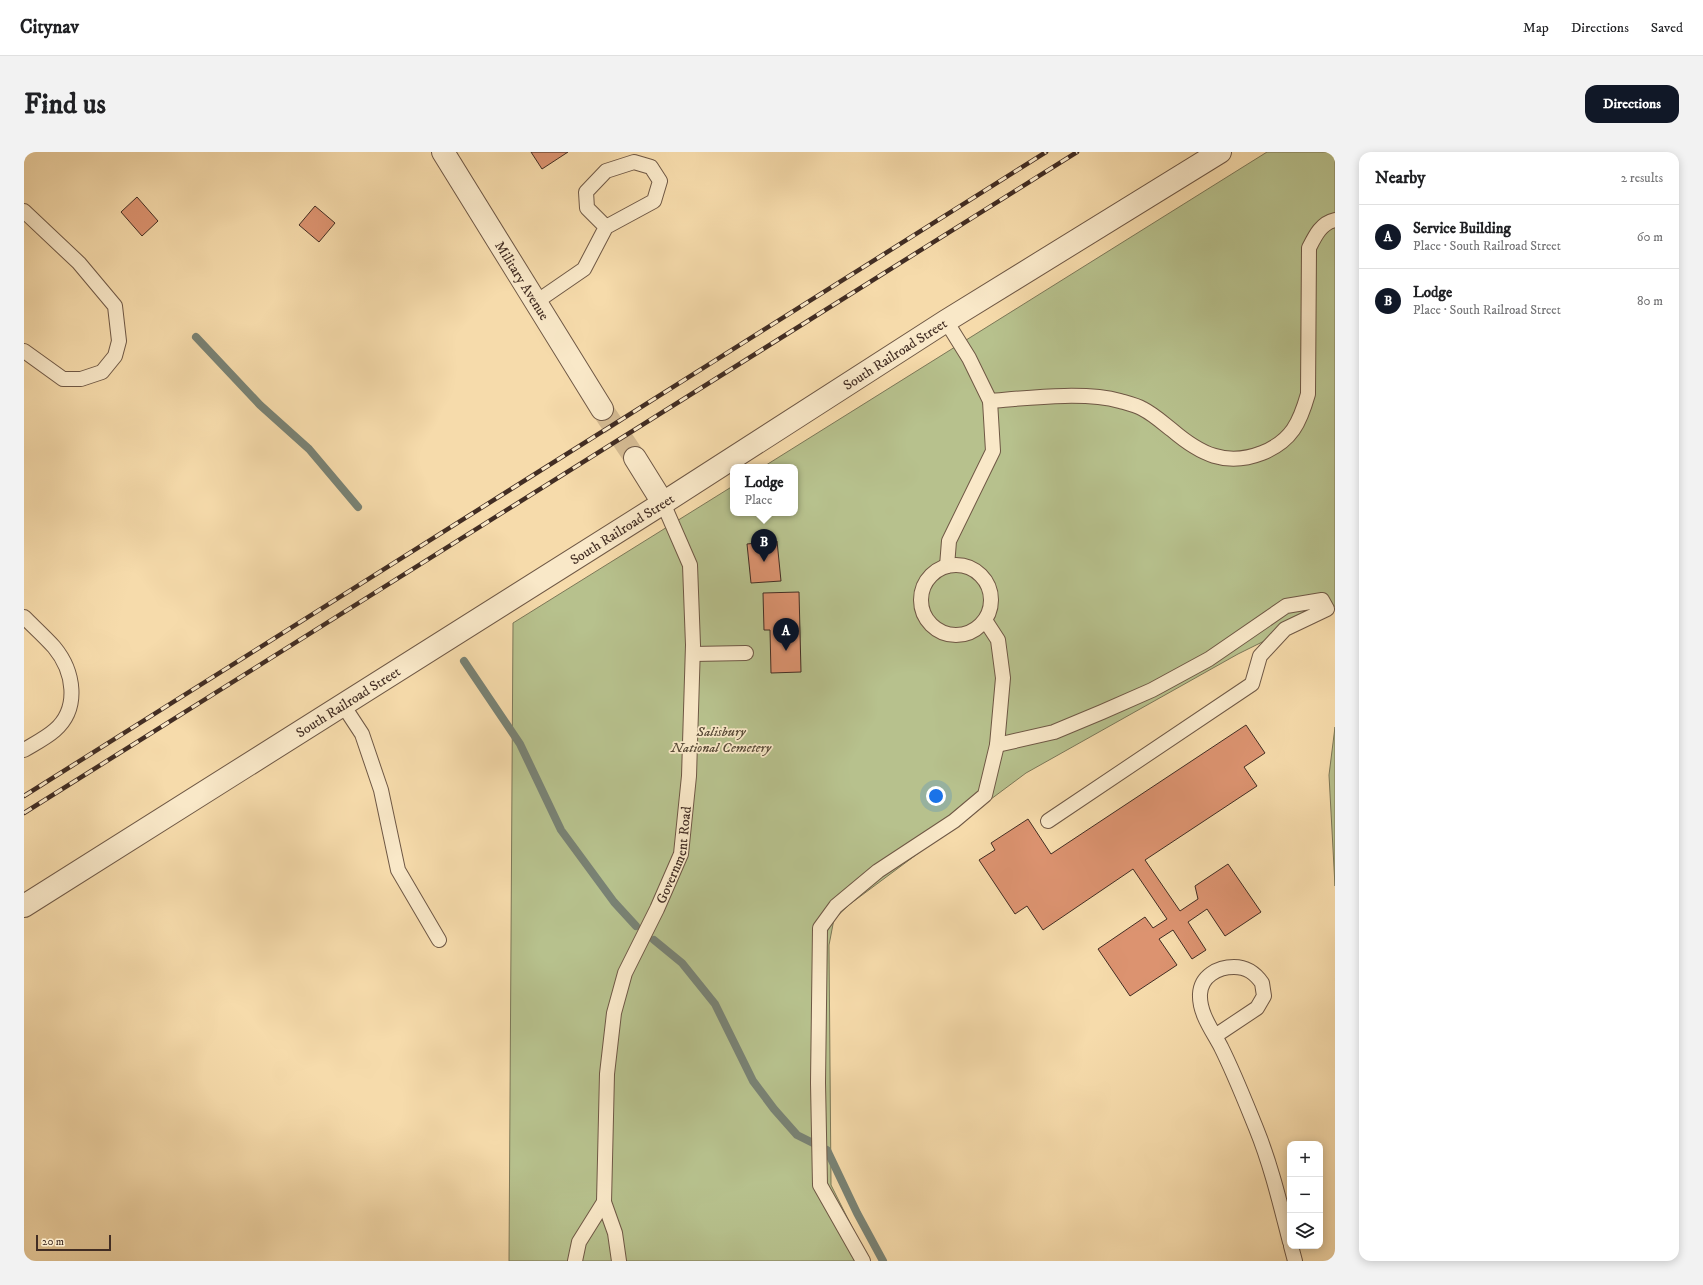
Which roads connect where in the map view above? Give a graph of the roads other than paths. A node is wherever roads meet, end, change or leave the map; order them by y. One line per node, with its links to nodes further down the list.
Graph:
1 (443, 152): 6 (street, Military Avenue)
2 (1220, 152): 7 (street, South Railroad Street)
3 (24, 211): 8 (lane)
4 (1335, 220): 9 (lane)
5 (606, 227): 5 (lane); 6 (lane)
6 (536, 302): 10 (street, Military Avenue)
7 (946, 321): 9 (lane); 12 (street, South Railroad Street)
8 (24, 351)
9 (990, 401): 13 (lane)
10 (602, 409)
11 (634, 458): 12 (street)
12 (663, 503): 17 (lane, Government Road); 18 (street, South Railroad Street)
13 (947, 566): 15 (lane); 15 (lane)
14 (24, 617): 20 (lane)
15 (985, 620): 19 (lane)
16 (746, 653): 17 (lane)
17 (692, 654): 25 (lane, Government Road)
18 (344, 704): 22 (street, South Railroad Street); 23 (lane)
19 (997, 745): 21 (lane); 30 (lane)
20 (24, 750)
21 (1048, 821)
22 (24, 906)
23 (439, 940)
24 (1215, 1036): 24 (lane); 26 (lane)
25 (604, 1202): 28 (lane); 29 (lane, Government Road)
26 (1287, 1231)
27 (1292, 1249): 31 (lane)
28 (575, 1261)
29 (619, 1261)
30 (863, 1261)
31 (1295, 1261)

